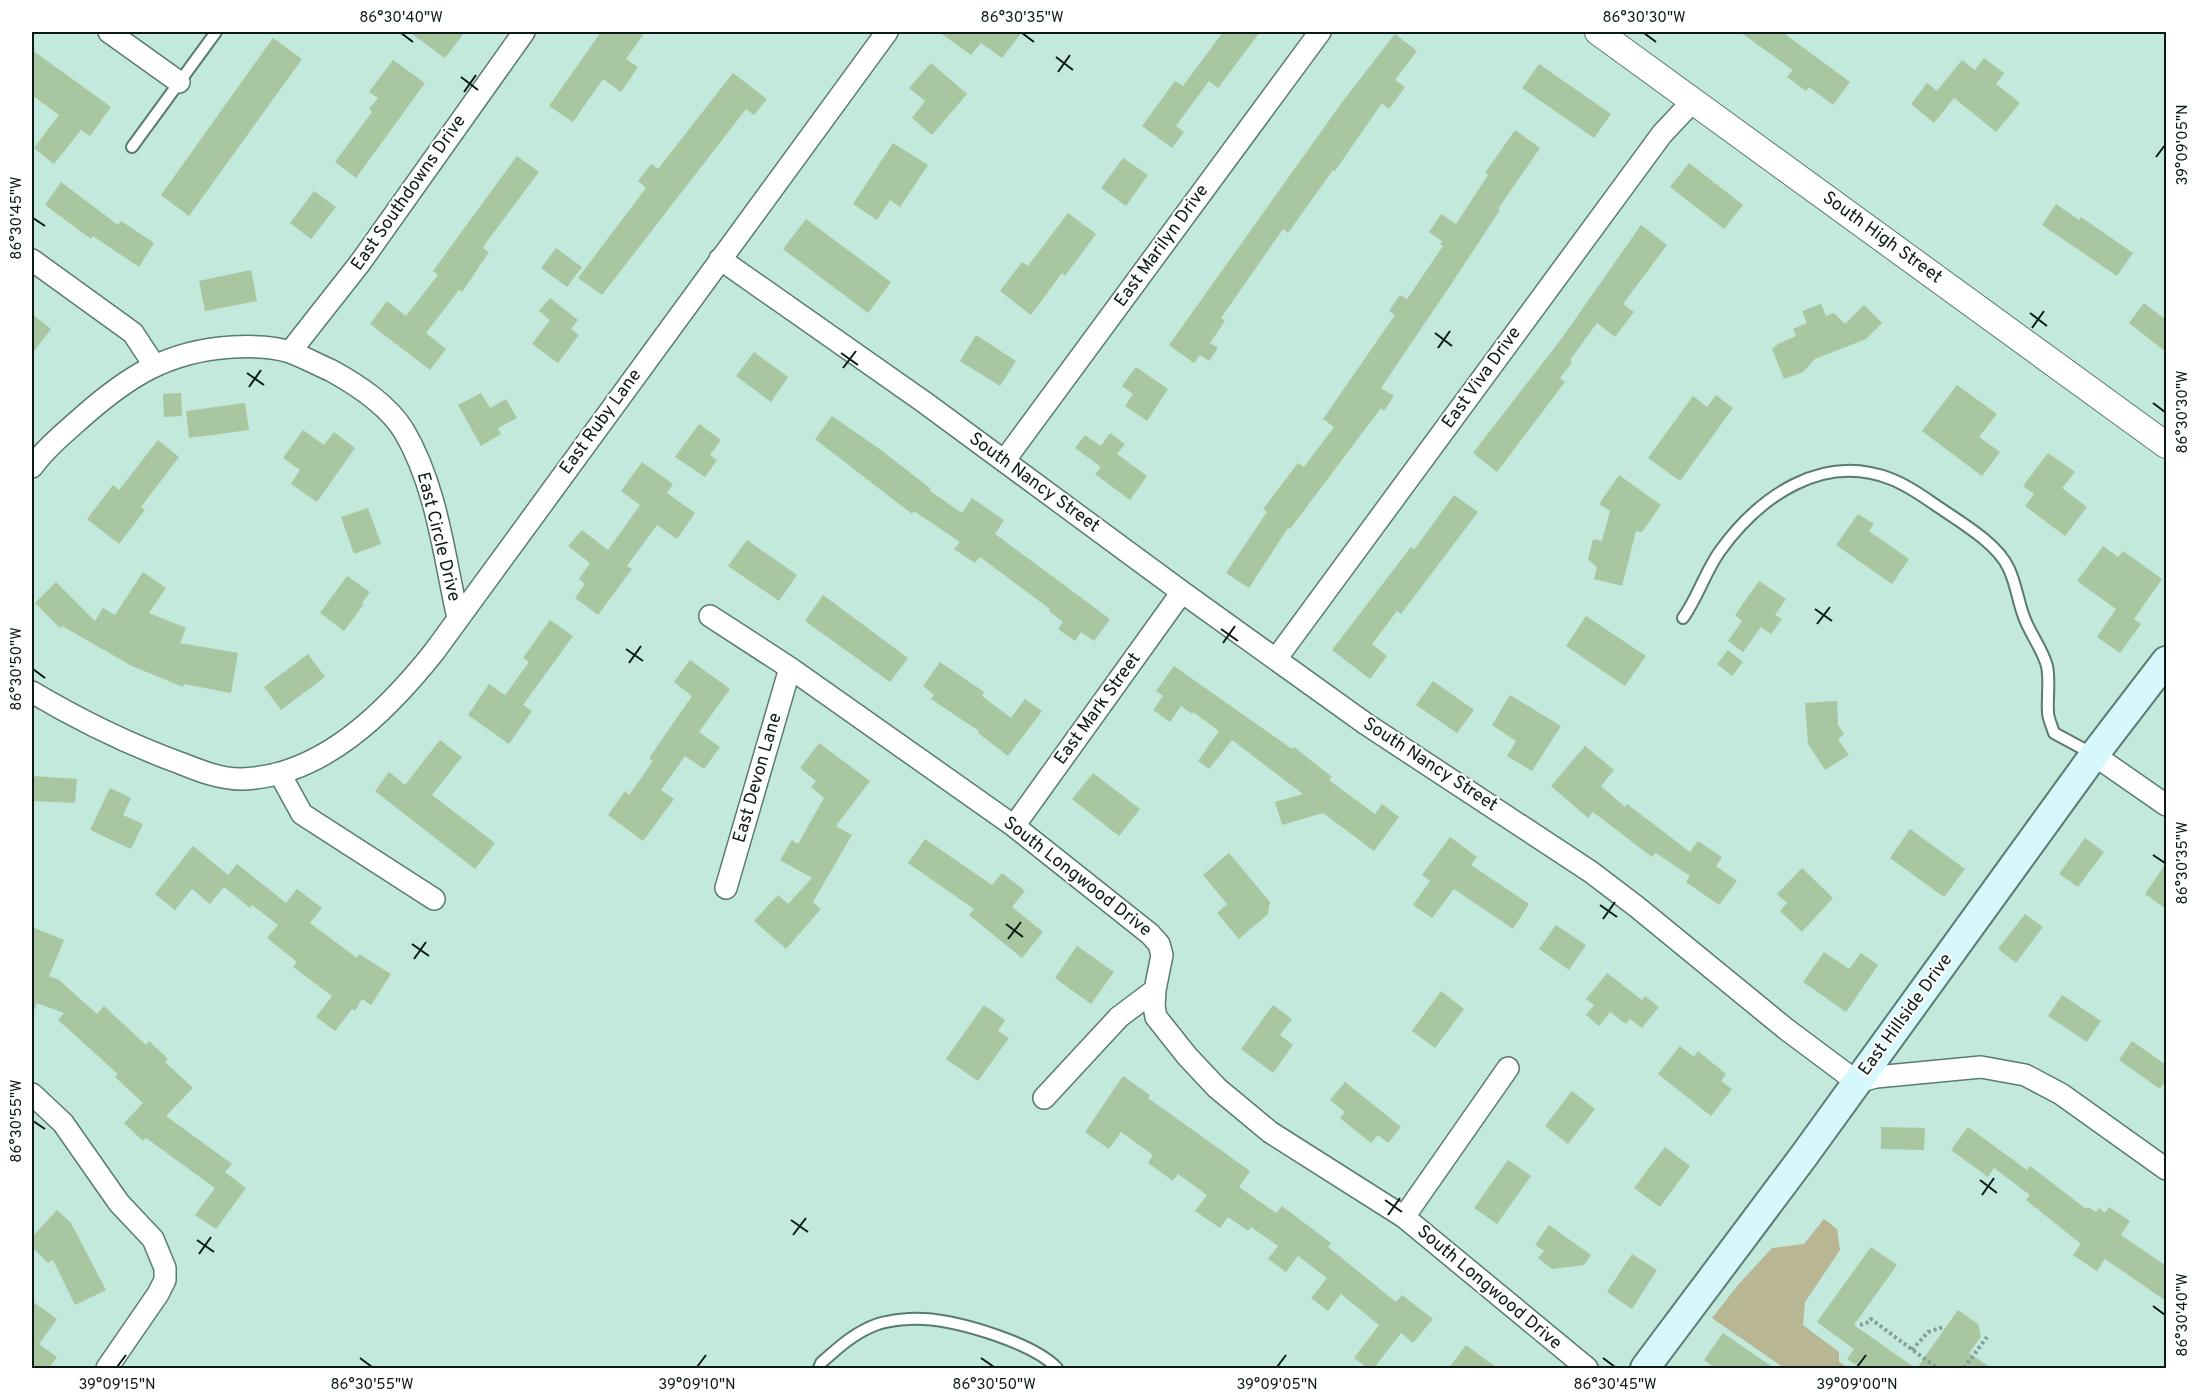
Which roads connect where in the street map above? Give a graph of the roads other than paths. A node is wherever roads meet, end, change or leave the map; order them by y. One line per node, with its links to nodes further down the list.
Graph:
1 (110, 32): 7 (street)
2 (216, 32): 7 (lane)
3 (524, 32): 12 (street, East Southdowns Drive)
4 (887, 32): 10 (street, East Ruby Lane)
5 (1320, 32): 15 (street, East Marilyn Drive)
6 (1598, 32): 8 (street, South High Street)
7 (179, 82): 9 (lane)
8 (1693, 101): 14 (street, South High Street); 21 (street, East Viva Drive)
9 (132, 147)
10 (720, 259): 15 (street, South Nancy Street); 19 (street, East Ruby Lane)
11 (32, 260): 13 (street)
12 (290, 352): 13 (street, East Circle Drive); 19 (street, East Circle Drive)
13 (154, 365): 16 (street, East Circle Drive)
14 (2166, 442)
15 (1004, 461): 17 (street, South Nancy Street)
16 (32, 466)
17 (1182, 592): 21 (street, South Nancy Street); 28 (street, East Mark Street)
18 (710, 616): 23 (street, South Longwood Drive)
19 (458, 618): 26 (street, East Ruby Lane)
20 (1683, 618): 25 (lane)
21 (1276, 659): 33 (street, South Nancy Street)
22 (2166, 661): 25 (main road, East Hillside Drive)
23 (790, 668): 28 (street, South Longwood Drive); 29 (street, East Devon Lane)
24 (32, 692): 26 (street, East Ruby Lane)
25 (2094, 755): 27 (street); 33 (main road, East Hillside Drive)
26 (280, 774): 30 (street)
27 (2166, 806)
28 (1014, 826): 31 (street, South Longwood Drive)
29 (726, 888)
30 (434, 899)
31 (1155, 990): 35 (street); 37 (street, South Longwood Drive)
32 (1508, 1068): 37 (street)
33 (1857, 1082): 36 (street); 42 (main road, East Hillside Drive)
34 (32, 1094): 38 (street)
35 (1044, 1098)
36 (2166, 1169)
37 (1404, 1217): 41 (street, South Longwood Drive)
38 (107, 1368)
39 (819, 1368): 40 (lane)
40 (1058, 1368)
41 (1587, 1368)
42 (1644, 1368)

